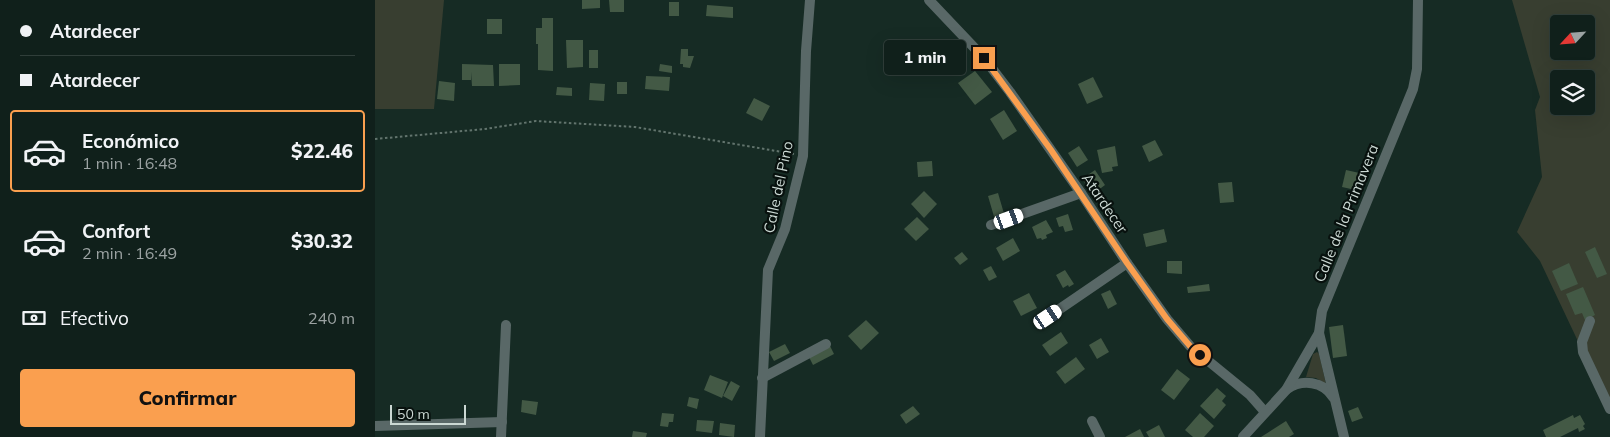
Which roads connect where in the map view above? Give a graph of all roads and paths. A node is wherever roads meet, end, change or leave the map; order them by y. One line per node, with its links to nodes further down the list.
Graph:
1 (810, 0): 5 (street, Calle del Pino)
2 (929, 0): 6 (street, Atardecer)
3 (1418, 0): 12 (street, Calle de la Primavera)
4 (375, 139): 5 (path)
5 (803, 156): 14 (street, Calle del Pino)
6 (1081, 193): 7 (street); 8 (street, Atardecer)
7 (991, 225)
8 (1127, 263): 9 (street); 18 (street, Atardecer)
9 (1048, 317)
10 (1590, 322): 17 (street)
11 (506, 326): 20 (street)
12 (1319, 333): 15 (street); 16 (street, Calle de la Primavera)
13 (826, 344): 14 (street)
14 (762, 378): 23 (street, Calle del Pino)
15 (1286, 390): 16 (street); 18 (street)
16 (1336, 406): 26 (street, Calle de la Primavera)
17 (1610, 409)
18 (1265, 412): 25 (street)
19 (1092, 421): 24 (street)
20 (502, 422): 21 (street); 22 (street)
21 (375, 426)
22 (501, 437)
23 (760, 437)
24 (1100, 437)
25 (1243, 437)
26 (1344, 437)

